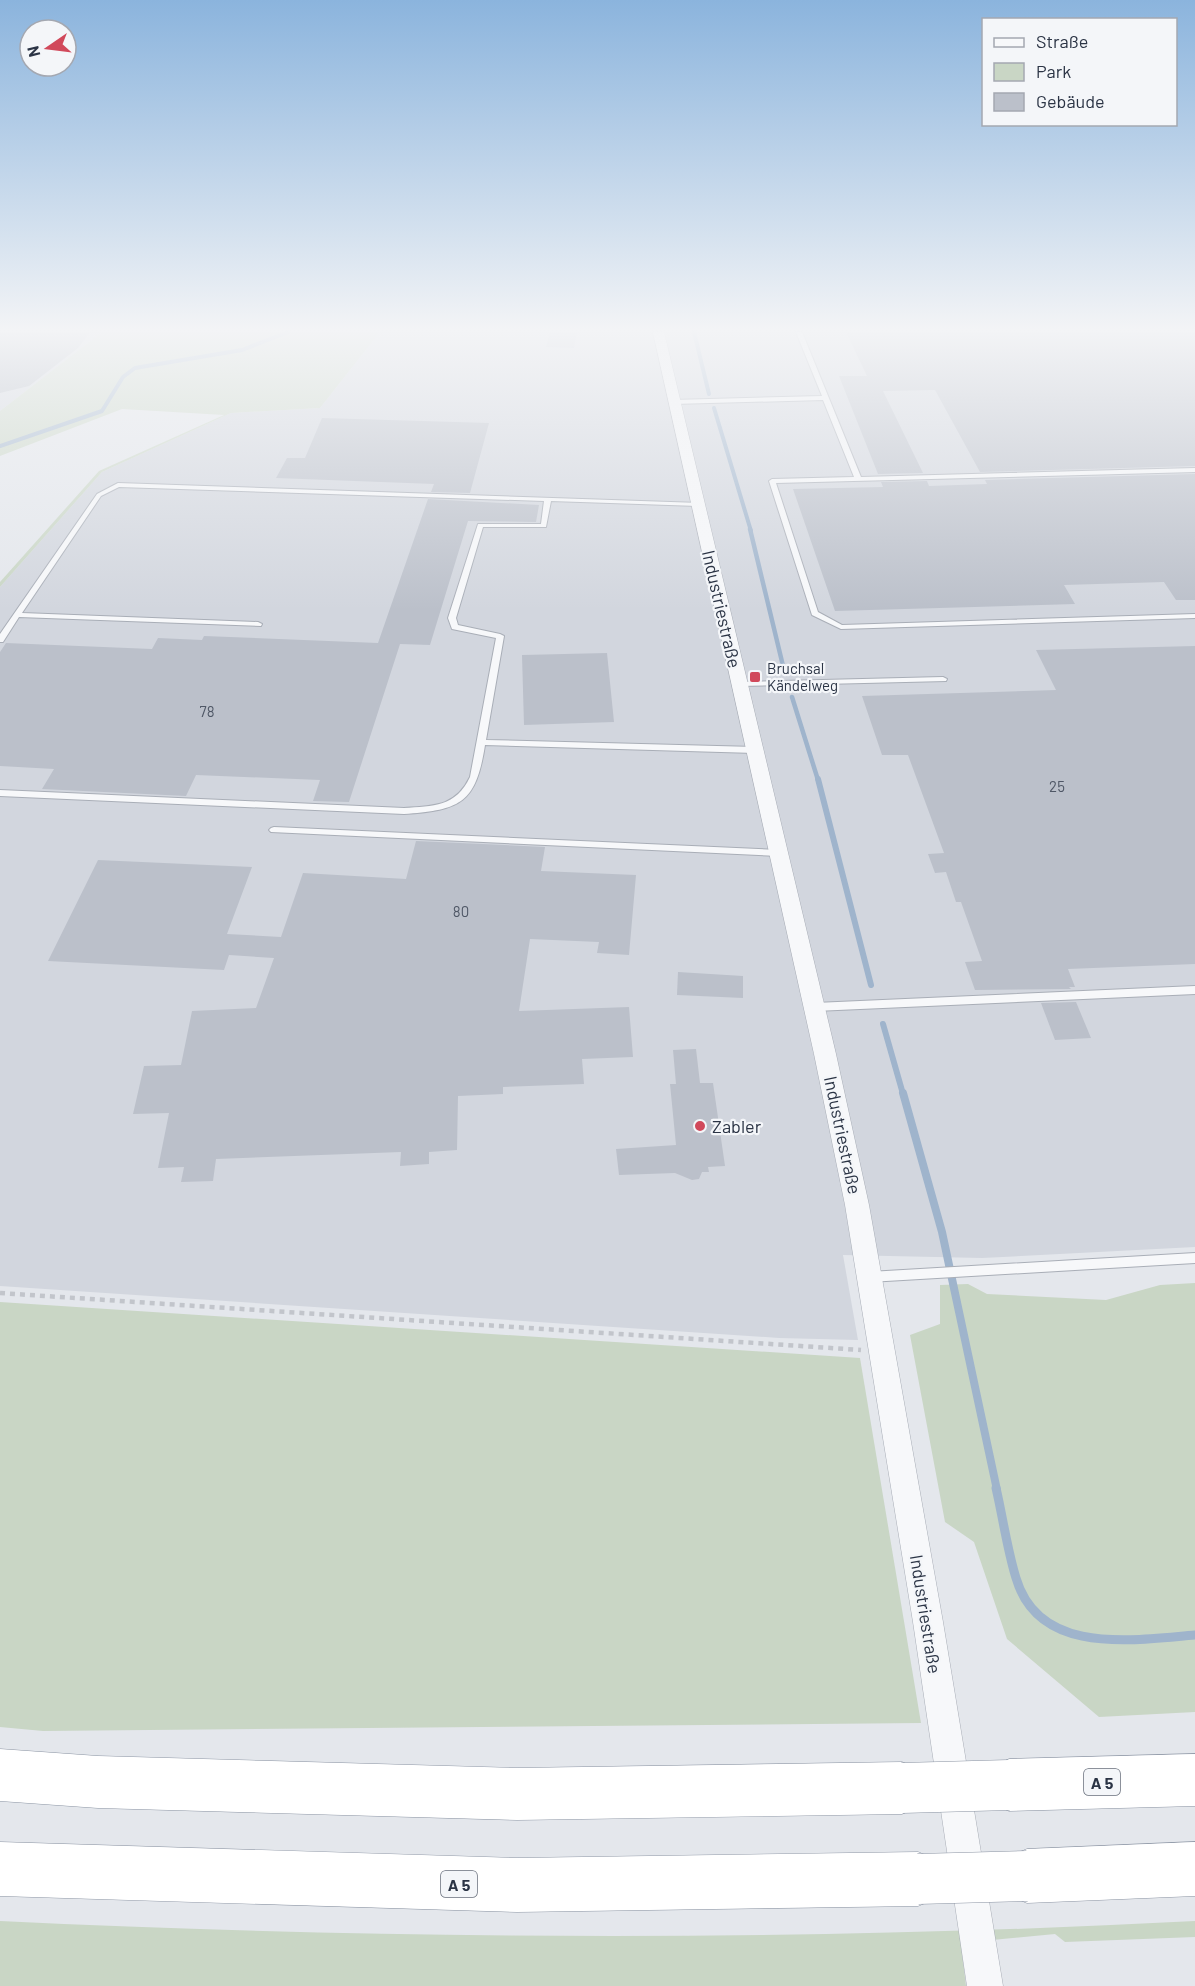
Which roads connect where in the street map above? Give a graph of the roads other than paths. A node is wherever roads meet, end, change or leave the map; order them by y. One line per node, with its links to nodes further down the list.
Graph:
1 (679, 425): 6 (street, Industriestraße)
2 (836, 425): 4 (lane)
3 (1195, 470): 4 (lane)
4 (858, 480): 8 (lane)
5 (548, 499): 6 (lane); 7 (lane); 13 (lane)
6 (698, 504): 12 (street, Industriestraße)
7 (17, 615): 9 (lane); 10 (lane)
8 (1195, 616)
9 (258, 624)
10 (0, 640)
11 (943, 679): 12 (lane)
12 (746, 684): 14 (street, Industriestraße)
13 (481, 742): 14 (lane); 15 (lane)
14 (755, 750): 17 (street, Industriestraße)
15 (0, 793)
16 (274, 830): 17 (lane)
17 (779, 854): 19 (street, Industriestraße)
18 (1195, 990): 19 (lane)
19 (815, 1007): 21 (street, Industriestraße)
20 (1195, 1258): 21 (lane)
21 (869, 1277): 26 (street, Industriestraße)
22 (0, 1775): 23 (highway, A 5, bridge)
23 (1195, 1780)
24 (0, 1869): 25 (highway, A 5, bridge)
25 (1195, 1869)
26 (985, 1986)

